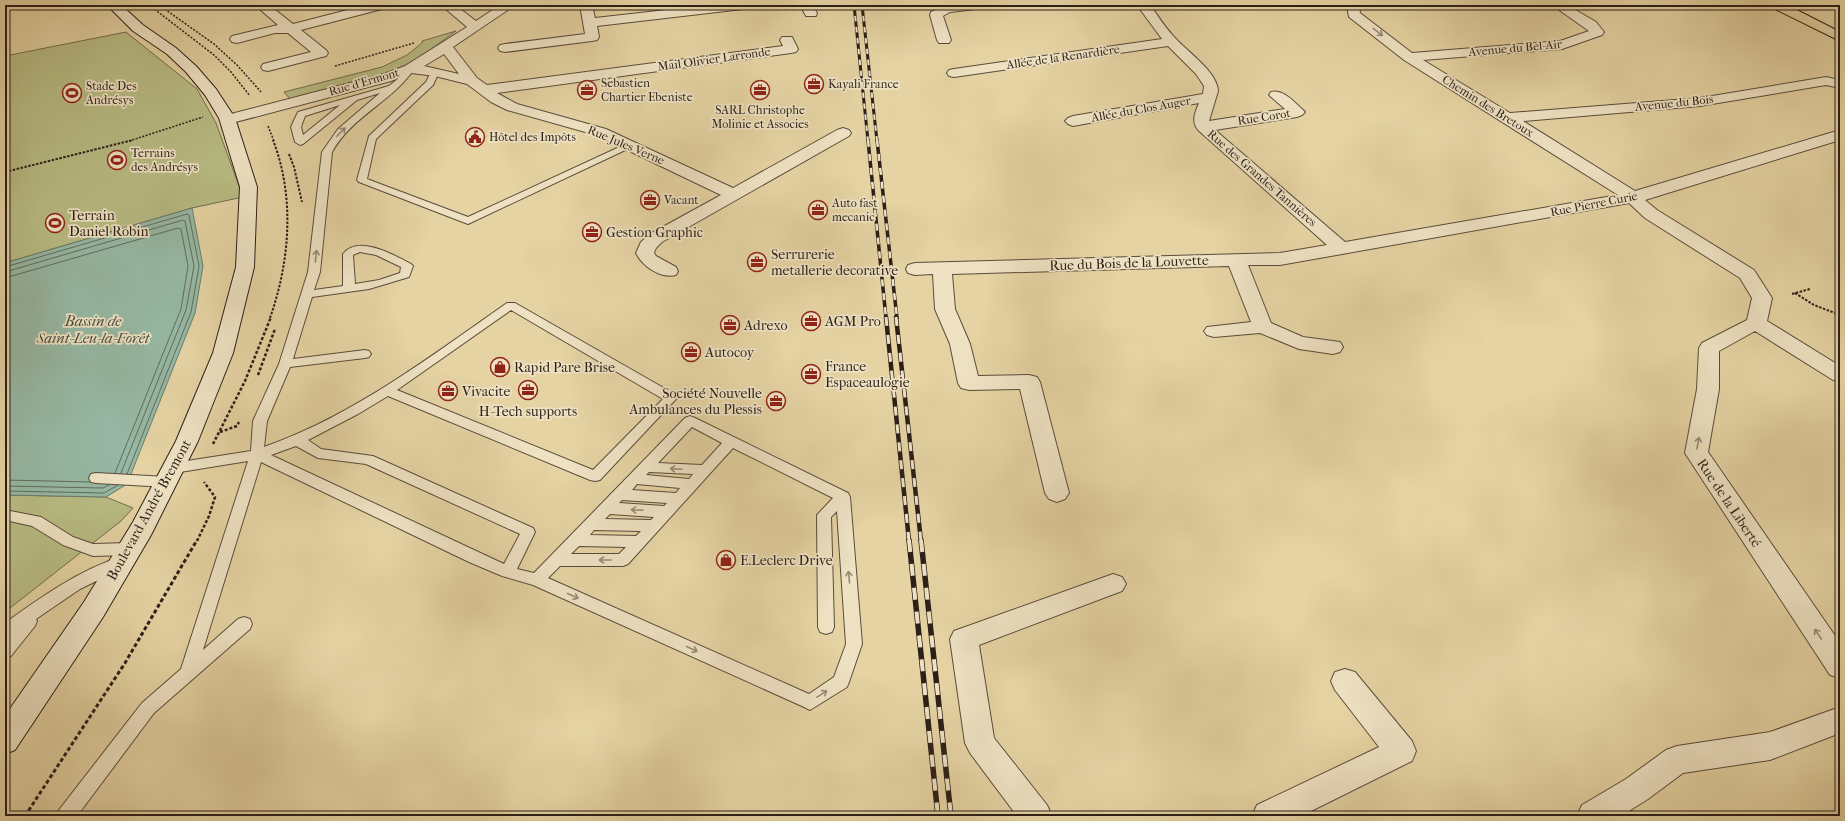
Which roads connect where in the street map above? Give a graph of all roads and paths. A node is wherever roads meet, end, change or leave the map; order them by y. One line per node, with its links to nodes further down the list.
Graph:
1 (113, 5): 15 (street, Boulevard André Bremont)
2 (149, 5): 41 (path)
3 (159, 5): 42 (path)
4 (261, 5): 17 (street)
5 (382, 5): 17 (street)
6 (447, 5): 16 (street)
7 (509, 5): 16 (street, Rue d'Ermont)
8 (586, 5): 18 (street)
9 (743, 5): 18 (street)
10 (980, 5): 19 (street)
11 (1143, 5): 23 (street, Rue des Grandes Tannières)
12 (1353, 5): 27 (street, Chemin des Bretoux, one-way to 27)
13 (1558, 5): 27 (street, Avenue du Bel-Air)
14 (1777, 5): 20 (main road)
15 (124, 11): 43 (street, Boulevard André Bremont)
16 (476, 27): 25 (street, Rue d'Ermont)
17 (290, 29): 21 (street); 30 (street)
18 (591, 30): 26 (street)
19 (947, 36)
20 (1840, 37)
21 (237, 38)
22 (787, 40): 36 (street, Mail Olivier Larronde)
23 (1171, 42): 34 (street, Allée de la Renardière); 39 (street, Rue des Grandes Tannières)
24 (414, 43): 31 (path)
25 (446, 46): 28 (street, Rue d'Ermont); 29 (street, Rue Jules Verne)
26 (505, 48)
27 (1410, 56): 44 (street, Chemin des Bretoux)
28 (425, 60): 29 (street); 32 (street, Rue d'Ermont)
29 (456, 60): 36 (street, Rue Jules Verne)
30 (268, 67)
31 (332, 67)
32 (410, 69): 33 (street, Rue Jules Verne); 37 (lane); 42 (street, Rue d'Ermont)
33 (435, 72): 36 (street, Rue Jules Verne); 49 (lane)
34 (950, 73)
35 (1840, 84): 44 (street, Avenue du Bois)
36 (478, 85): 49 (street, Rue Jules Verne)
37 (394, 86): 40 (lane); 62 (lane, one-way to 37)
38 (1276, 95): 46 (street, Rue Corot)
39 (1209, 97): 45 (street, Allée du Clos Auger); 46 (street, Rue des Grandes Tannières)
40 (353, 98): 40 (lane)
41 (253, 100)
42 (272, 107): 43 (street, Rue d'Ermont)
43 (225, 115): 51 (path); 81 (street, Boulevard André Bremont)
44 (1506, 118): 53 (street, Chemin des Bretoux)
45 (1073, 121)
46 (1203, 127): 55 (street, Rue des Grandes Tannières)
47 (843, 133): 52 (street)
48 (1840, 135): 53 (street, Rue Pierre Curie)
49 (631, 145): 52 (street, Rue Jules Verne)
50 (289, 154): 54 (path)
51 (5, 172)
52 (735, 195): 59 (street)
53 (1635, 197): 55 (street, Rue Pierre Curie); 64 (street, Chemin des Bretoux)
54 (302, 204)
55 (1342, 249): 56 (street, Rue du Bois de la Louvette)
56 (1236, 260): 58 (street, Rue du Bois de la Louvette); 66 (street)
57 (915, 269): 58 (street, Rue du Bois de la Louvette)
58 (942, 269): 85 (street)
59 (669, 271)
60 (349, 288): 60 (lane); 62 (lane)
61 (1810, 289): 63 (path)
62 (307, 294): 70 (lane)
63 (1840, 315)
64 (1756, 323): 71 (street); 106 (street, Rue de la Liberté, one-way to 64)
65 (276, 325): 72 (path)
66 (1263, 328): 67 (street); 68 (street)
67 (1214, 331)
68 (1333, 347)
69 (365, 354): 70 (lane)
70 (285, 364): 78 (lane)
71 (1840, 375)
72 (257, 377)
73 (387, 391): 73 (lane); 76 (lane)
74 (240, 419): 75 (path)
75 (219, 433)
76 (297, 440): 78 (lane); 98 (lane)
77 (731, 442): 79 (lane); 80 (lane); 87 (lane)
78 (257, 455): 81 (lane); 98 (lane); 107 (lane)
79 (646, 467): 80 (lane, one-way to 79); 83 (lane)
80 (705, 470): 84 (lane)
81 (171, 474): 82 (lane); 96 (street, Boulevard André Bremont)
82 (96, 478)
83 (634, 479): 84 (lane); 86 (lane)
84 (693, 484): 88 (lane)
85 (1056, 493)
86 (619, 495): 88 (lane); 89 (lane)
87 (842, 497): 99 (lane, one-way to 87); 103 (lane)
88 (679, 498): 90 (lane)
89 (606, 508): 90 (lane, one-way to 89); 92 (lane)
90 (667, 512): 93 (lane)
91 (5, 515): 96 (lane)
92 (591, 524): 93 (lane); 94 (lane)
93 (654, 526): 95 (lane)
94 (576, 540): 95 (lane); 97 (lane)
95 (639, 542): 97 (lane, one-way to 97)
96 (126, 555): 101 (lane); 110 (street, Boulevard André Bremont)
97 (557, 560): 99 (lane)
98 (507, 572): 99 (lane)
99 (537, 580)
100 (1113, 584): 112 (street)
101 (40, 607): 104 (lane); 105 (lane)
102 (244, 624): 107 (lane)
103 (826, 627)
104 (5, 632)
105 (5, 651)
106 (1840, 666)
107 (187, 675): 111 (lane)
108 (1345, 681): 113 (street)
109 (1840, 720): 114 (street)
110 (5, 740)
111 (66, 816)
112 (1036, 816)
113 (1268, 816)
114 (1593, 816)

